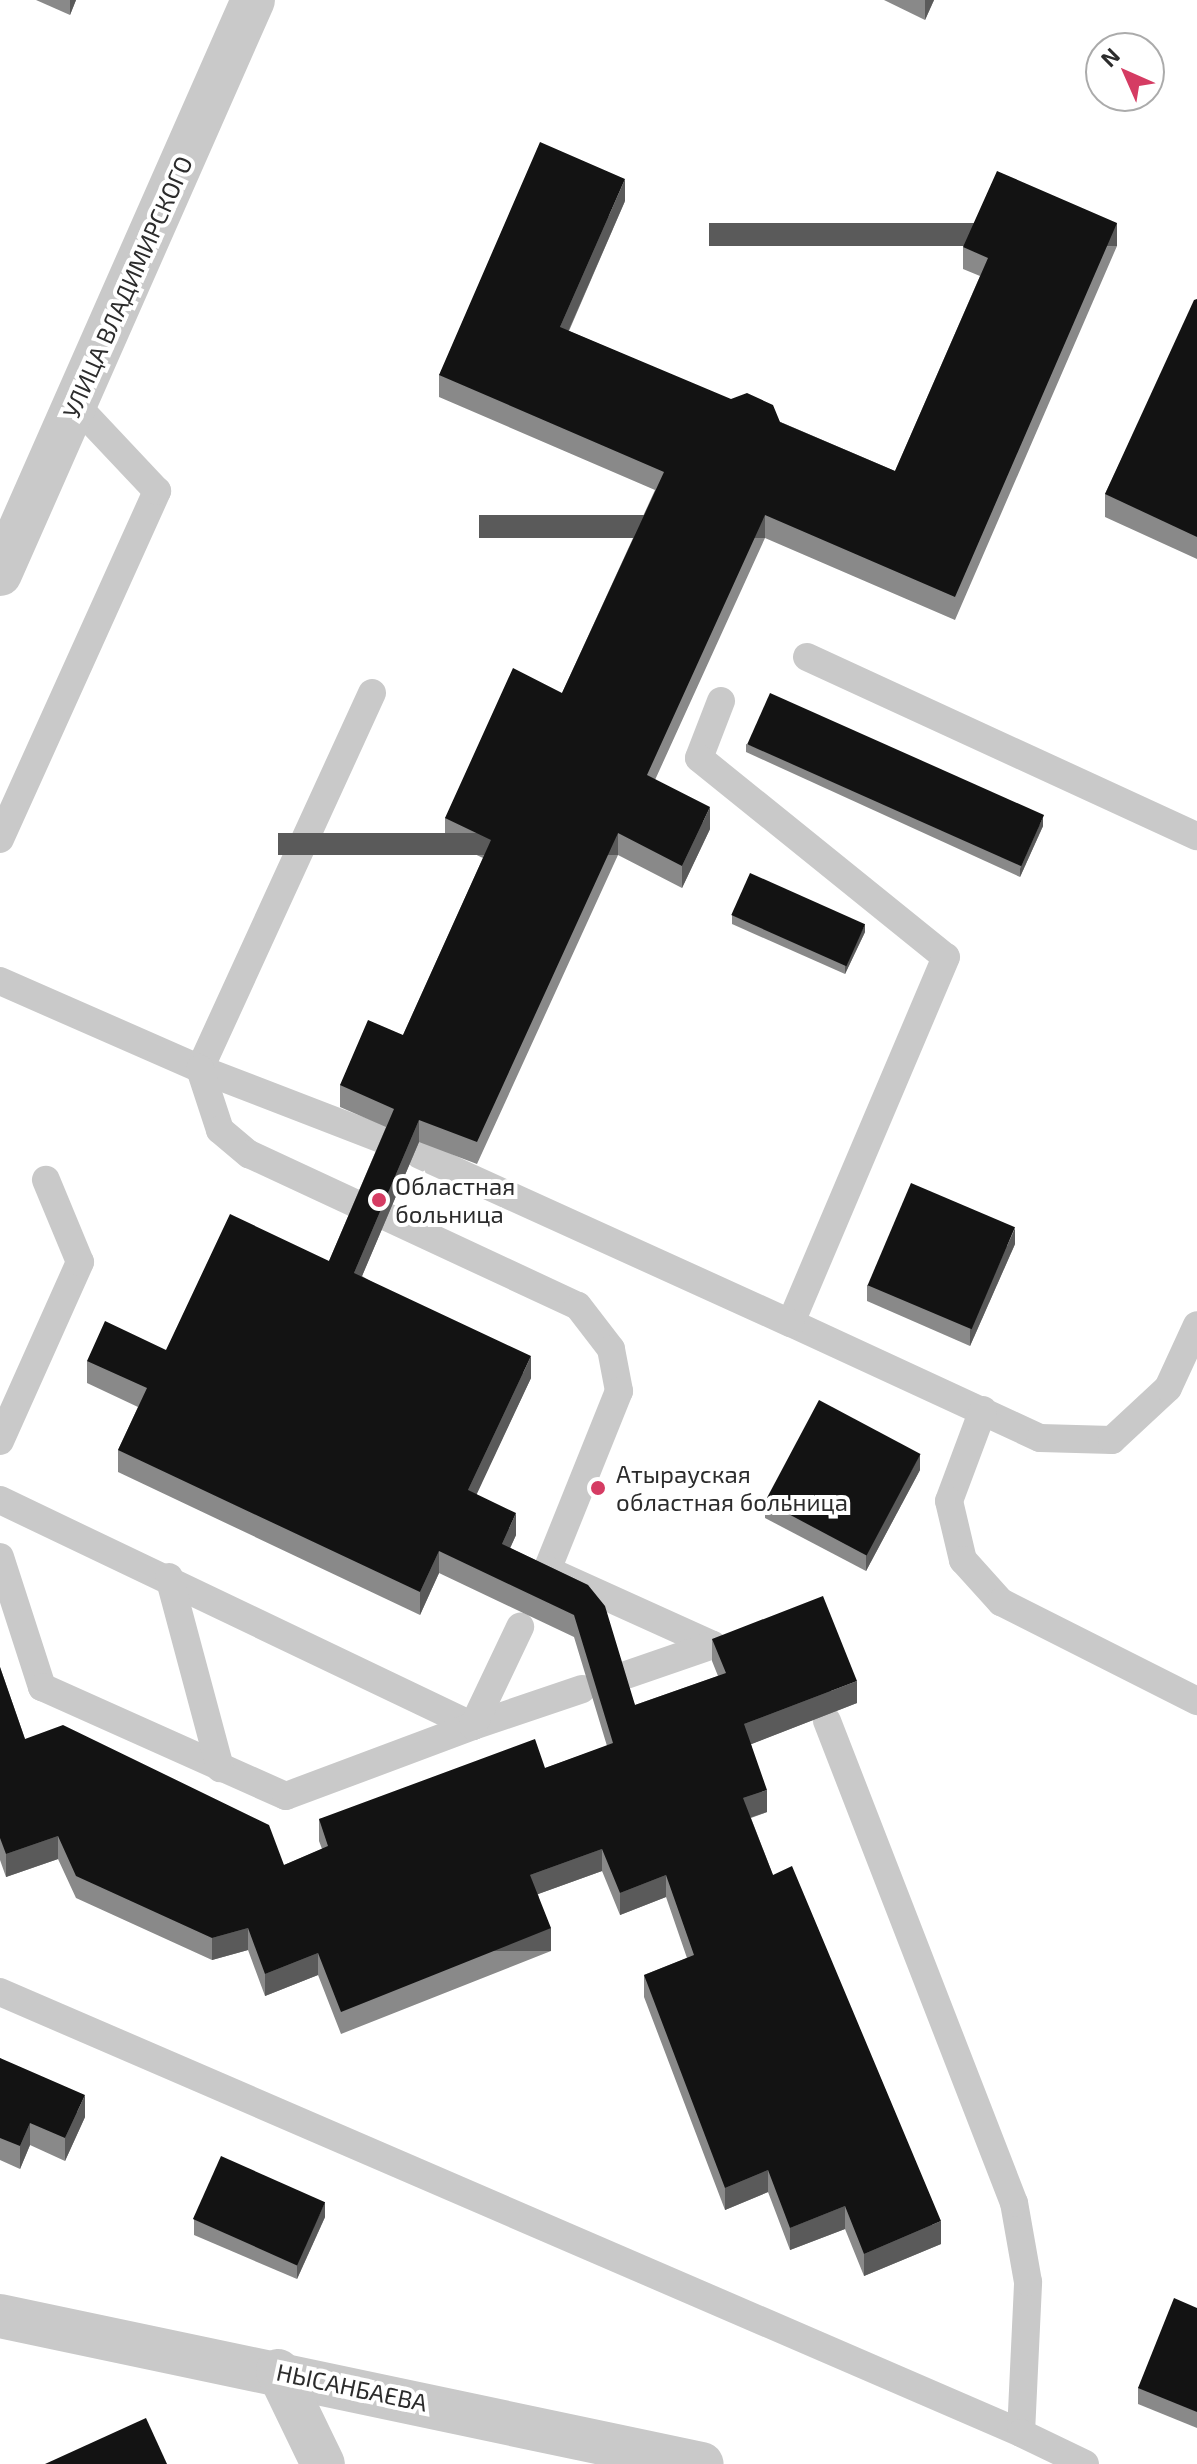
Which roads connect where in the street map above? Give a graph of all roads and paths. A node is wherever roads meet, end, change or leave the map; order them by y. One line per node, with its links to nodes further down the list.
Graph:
1 (253, 0): 2 (street, УЛИЦА ВЛАДИМИРСКОГО)
2 (75, 404): 3 (street, УЛИЦА ВЛАДИМИРСКОГО); 8 (lane)
3 (0, 574)
4 (807, 657): 7 (lane)
5 (372, 693): 10 (lane)
6 (721, 701): 16 (lane)
7 (1197, 836)
8 (0, 839)
9 (0, 981): 10 (lane)
10 (200, 1069): 11 (lane); 14 (lane)
11 (384, 1140)
12 (420, 1155): 16 (lane)
13 (46, 1180): 19 (lane)
14 (359, 1205)
15 (389, 1218): 24 (lane)
16 (791, 1323): 18 (lane)
17 (1197, 1325): 18 (lane)
18 (983, 1410): 26 (lane)
19 (0, 1441)
20 (0, 1500): 22 (lane)
21 (0, 1557): 29 (lane)
22 (169, 1577): 28 (lane); 29 (lane)
23 (520, 1627): 28 (lane)
24 (626, 1675)
25 (582, 1689): 28 (lane)
26 (1197, 1701)
27 (827, 1721): 33 (lane)
28 (473, 1726): 29 (lane)
29 (220, 1768)
30 (0, 1992): 33 (lane)
31 (0, 2316): 32 (street, НЫСАНБАЕВА)
32 (278, 2371): 34 (street); 35 (street, НЫСАНБАЕВА)
33 (1021, 2433): 36 (lane)
34 (323, 2464)
35 (702, 2464)
36 (1085, 2464)

